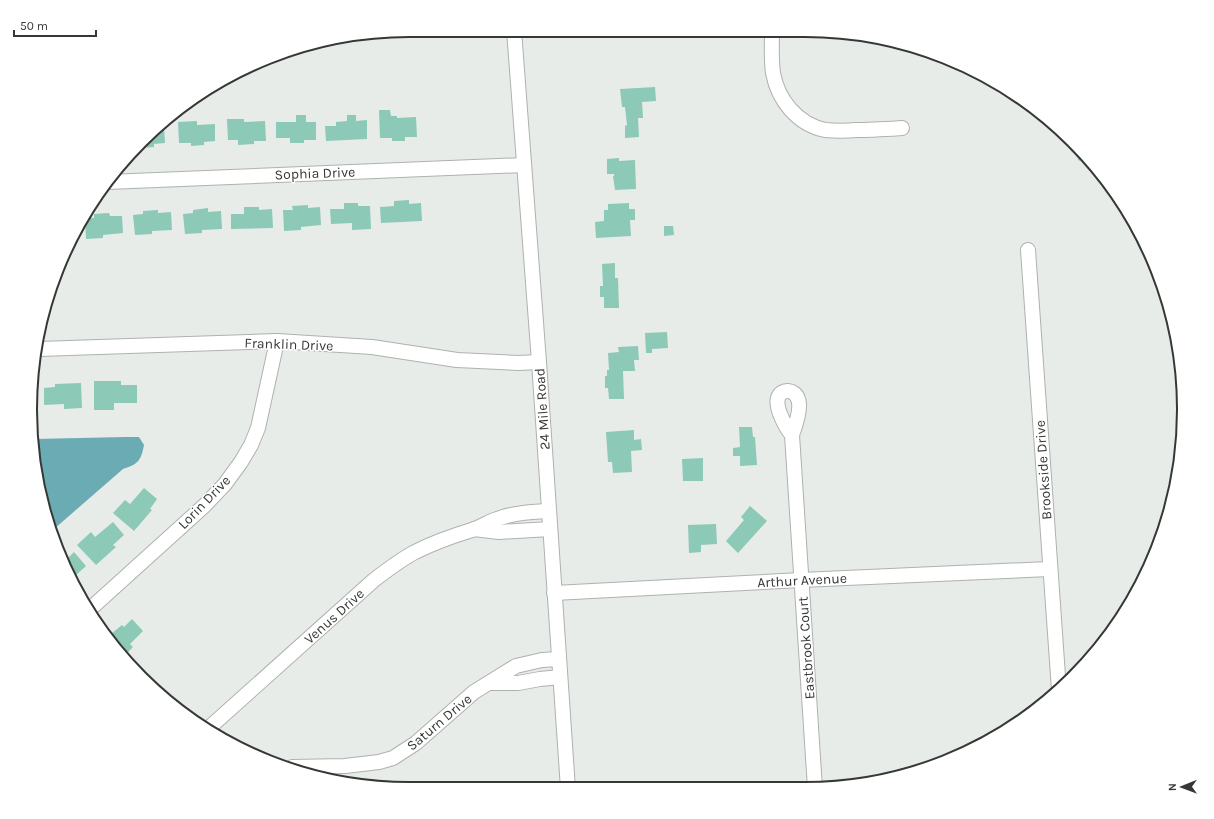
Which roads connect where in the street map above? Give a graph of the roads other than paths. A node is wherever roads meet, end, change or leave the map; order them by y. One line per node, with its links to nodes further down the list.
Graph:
1 (515, 37): 4 (street, 24 Mile Road)
2 (772, 37): 3 (street)
3 (902, 128)
4 (524, 165): 5 (street, Sophia Drive); 9 (street, 24 Mile Road)
5 (115, 182)
6 (1028, 250): 14 (street, Brookside Drive)
7 (277, 341): 8 (street, Franklin Drive); 9 (street, Franklin Drive); 17 (street, Lorin Drive)
8 (42, 349)
9 (539, 362): 11 (street, 24 Mile Road)
10 (792, 435): 15 (street, Eastbrook Court)
11 (548, 511): 12 (street, Venus Drive); 13 (street, 24 Mile Road)
12 (474, 529): 13 (street, Venus Drive); 22 (street, Venus Drive)
13 (550, 529): 16 (street, 24 Mile Road)
14 (1050, 569): 15 (street, Arthur Avenue); 21 (street, Brookside Drive)
15 (801, 580): 16 (street, Arthur Avenue); 25 (street, Eastbrook Court)
16 (554, 593): 18 (street, 24 Mile Road)
17 (93, 606)
18 (558, 659): 19 (street, 24 Mile Road); 20 (street, Saturn Drive)
19 (560, 677): 20 (street); 24 (street, 24 Mile Road)
20 (489, 682): 23 (street, Saturn Drive)
21 (1058, 682)
22 (212, 725)
23 (306, 767)
24 (568, 782)
25 (815, 782)

